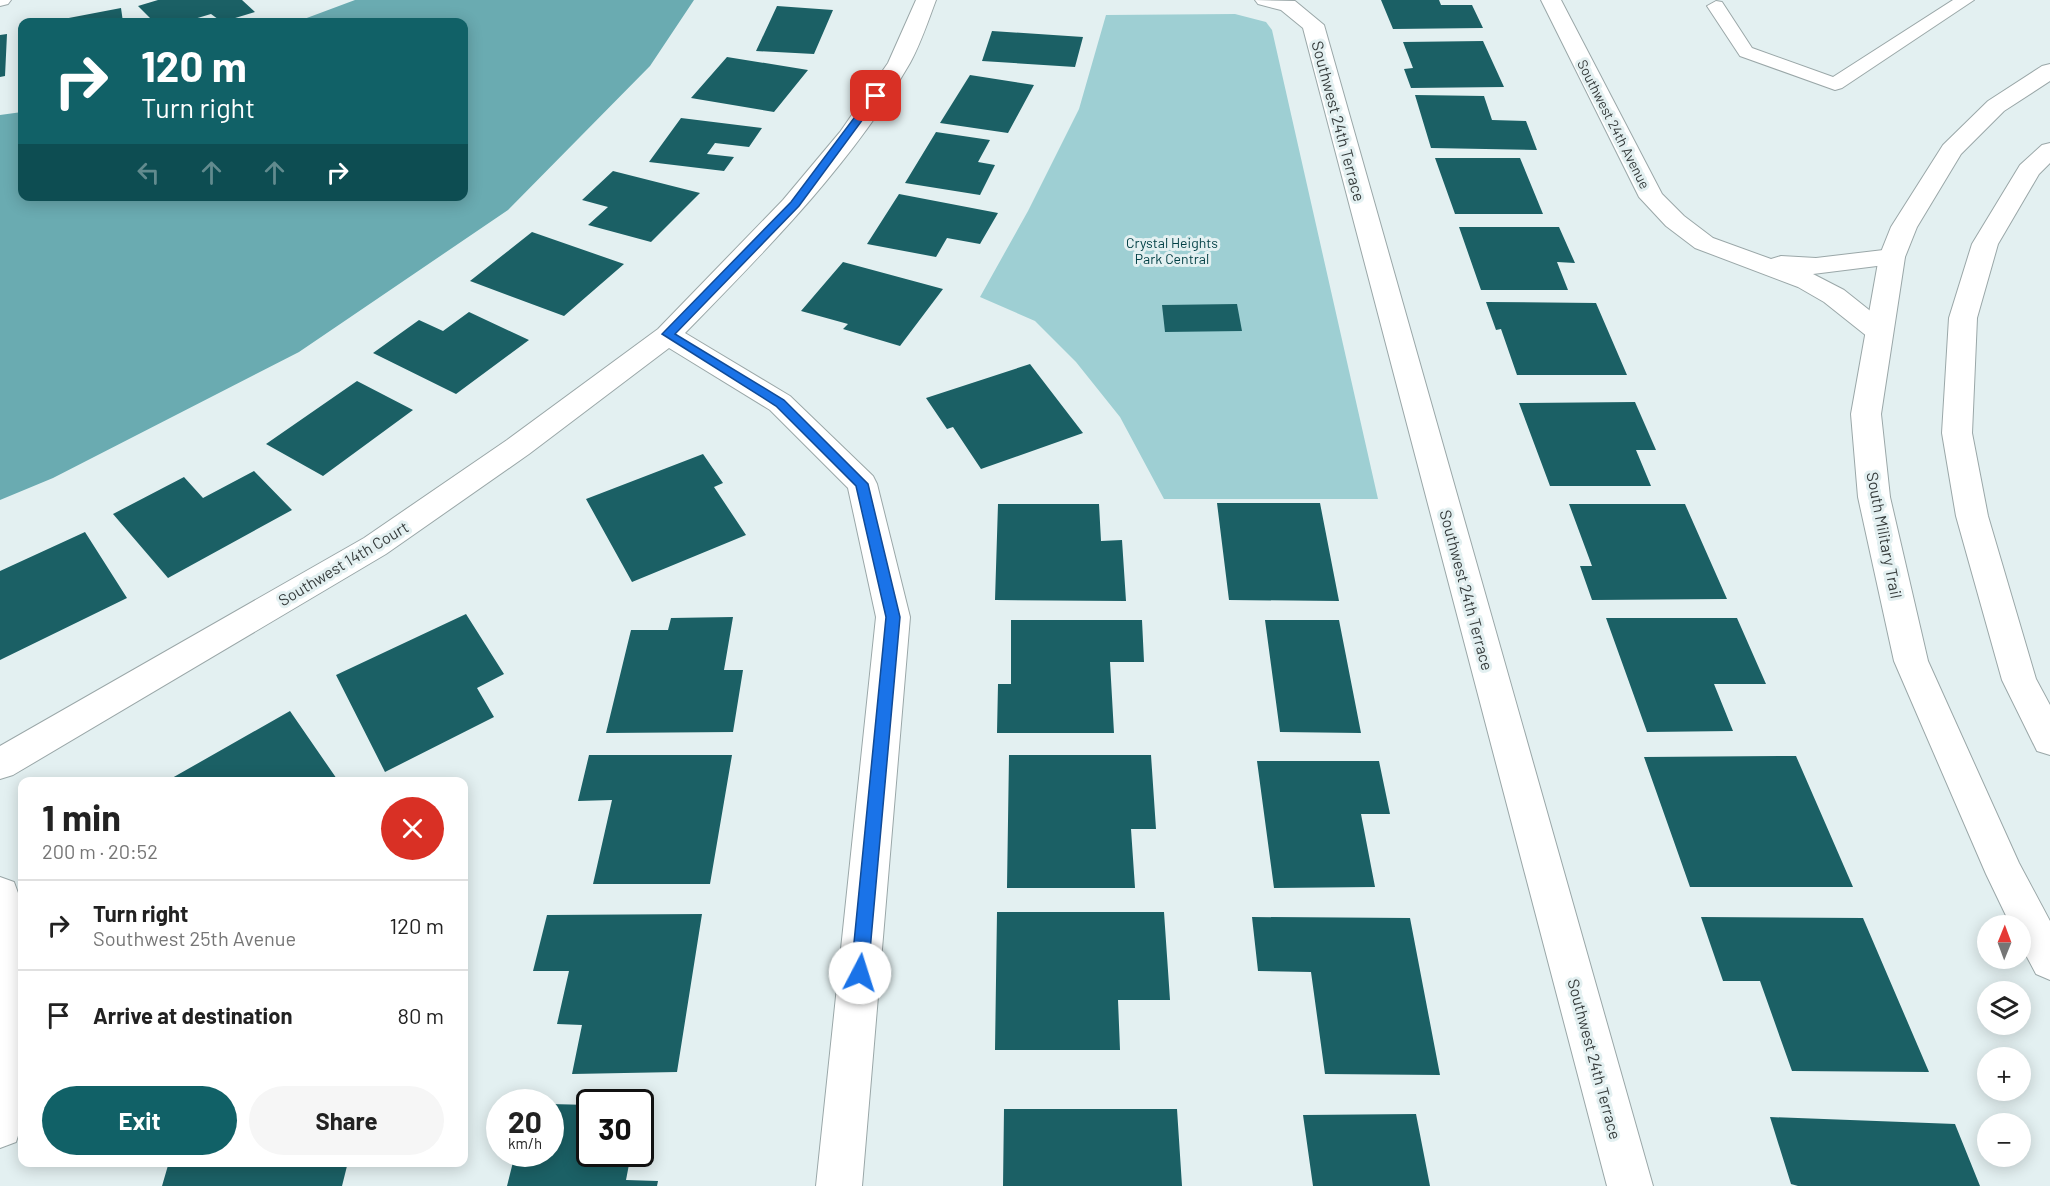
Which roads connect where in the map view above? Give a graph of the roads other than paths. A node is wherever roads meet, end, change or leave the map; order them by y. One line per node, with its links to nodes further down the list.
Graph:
1 (926, 0): 11 (street, Southwest 14th Court)
2 (1551, 0): 9 (street, Southwest 24th Avenue)
3 (1965, 0): 5 (lane)
4 (1276, 2): 18 (street, Southwest 24th Terrace)
5 (1716, 6)
6 (2050, 71): 8 (street, South Military Trail)
7 (2050, 150): 12 (street)
8 (1892, 257): 9 (street, Southwest 24th Avenue); 10 (street, South Military Trail)
9 (1758, 263): 10 (street, Southwest 24th Avenue)
10 (1878, 331): 15 (street, South Military Trail)
11 (668, 334): 13 (street, Southwest 14th Court); 17 (street)
12 (2050, 740)
13 (0, 764)
14 (0, 895): 16 (street)
15 (2050, 961)
16 (0, 1126)
17 (839, 1186)
18 (1630, 1186)

